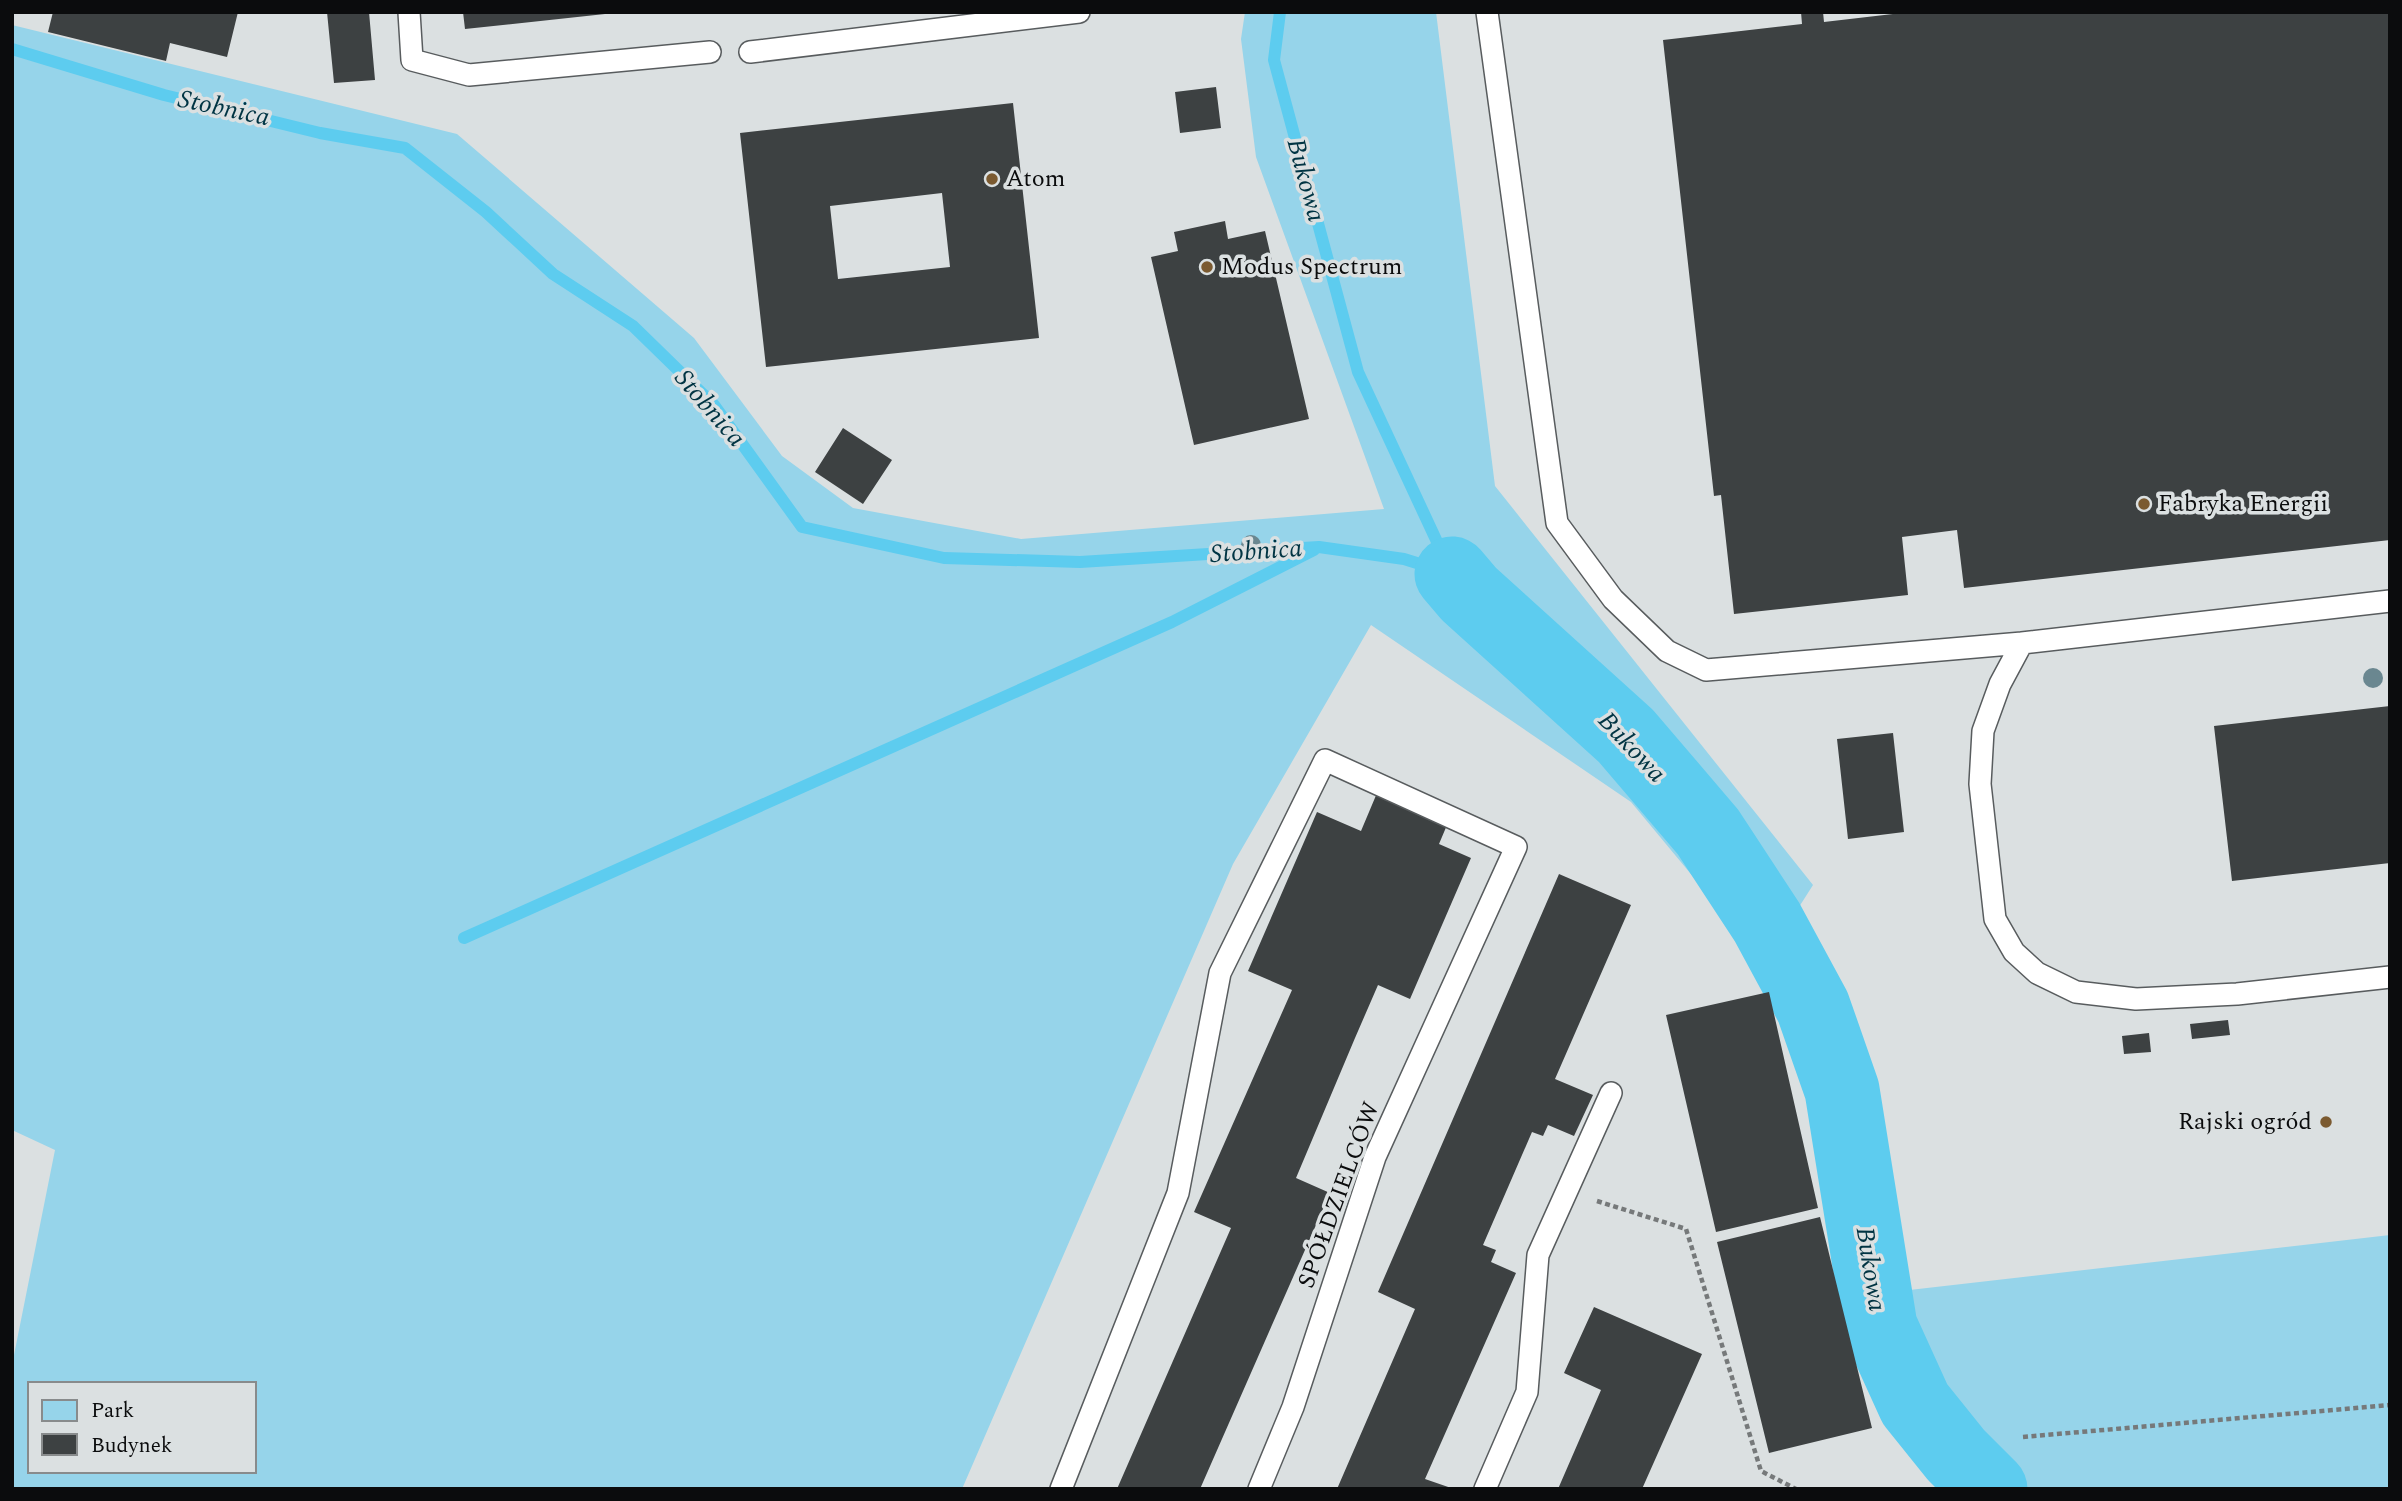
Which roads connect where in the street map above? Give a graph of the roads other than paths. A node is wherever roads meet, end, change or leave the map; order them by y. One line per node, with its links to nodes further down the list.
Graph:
1 (409, 12): 4 (lane)
2 (1079, 12): 5 (lane)
3 (1487, 12): 7 (lane)
4 (710, 52)
5 (750, 52)
6 (2390, 601): 7 (lane)
7 (2022, 643): 8 (lane)
8 (2390, 977)
9 (1611, 1093): 12 (lane)
10 (1060, 1489): 11 (lane, SPÓŁDZIELCÓW)
11 (1259, 1489)
12 (1485, 1489)

